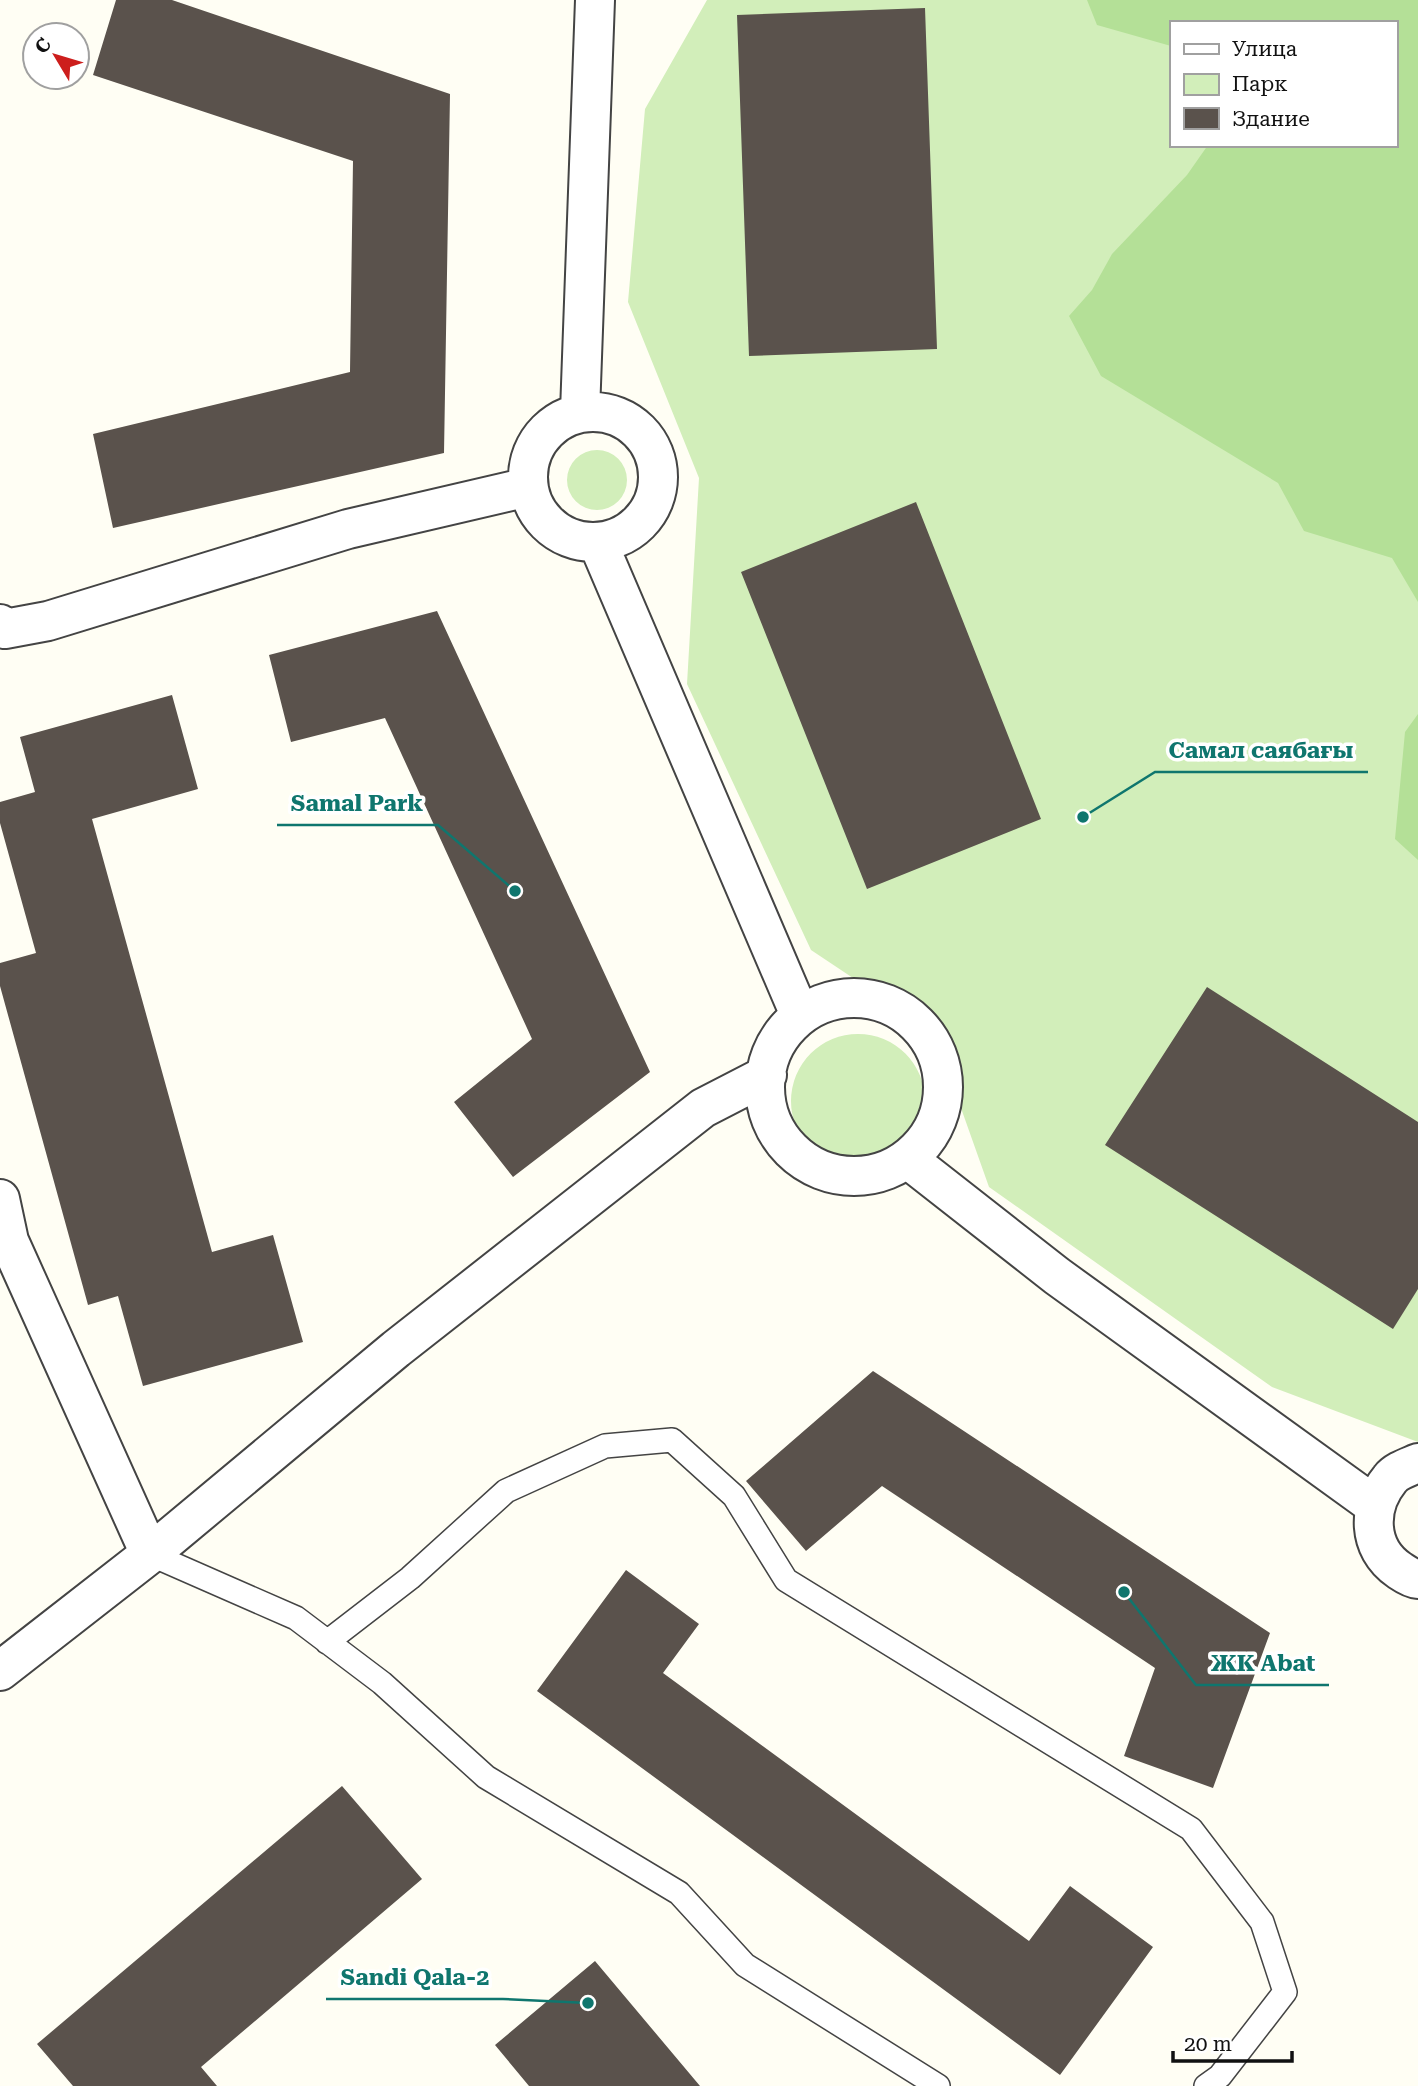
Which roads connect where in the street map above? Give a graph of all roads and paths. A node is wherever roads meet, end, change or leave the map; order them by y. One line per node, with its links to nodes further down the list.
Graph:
1 (595, 0): 2 (street)
2 (580, 412): 3 (street); 4 (street)
3 (528, 487): 4 (street); 5 (street)
4 (598, 543): 6 (street)
5 (0, 624)
6 (800, 1015): 7 (street); 8 (street)
7 (767, 1075): 8 (street); 12 (street)
8 (909, 1160): 11 (street)
9 (0, 1199): 12 (street)
10 (1418, 1462): 11 (street)
11 (1374, 1505): 13 (street)
12 (150, 1554): 14 (lane); 15 (street)
13 (1418, 1579)
14 (327, 1642): 16 (lane); 17 (lane)
15 (0, 1671)
16 (938, 2086)
17 (1206, 2086)

